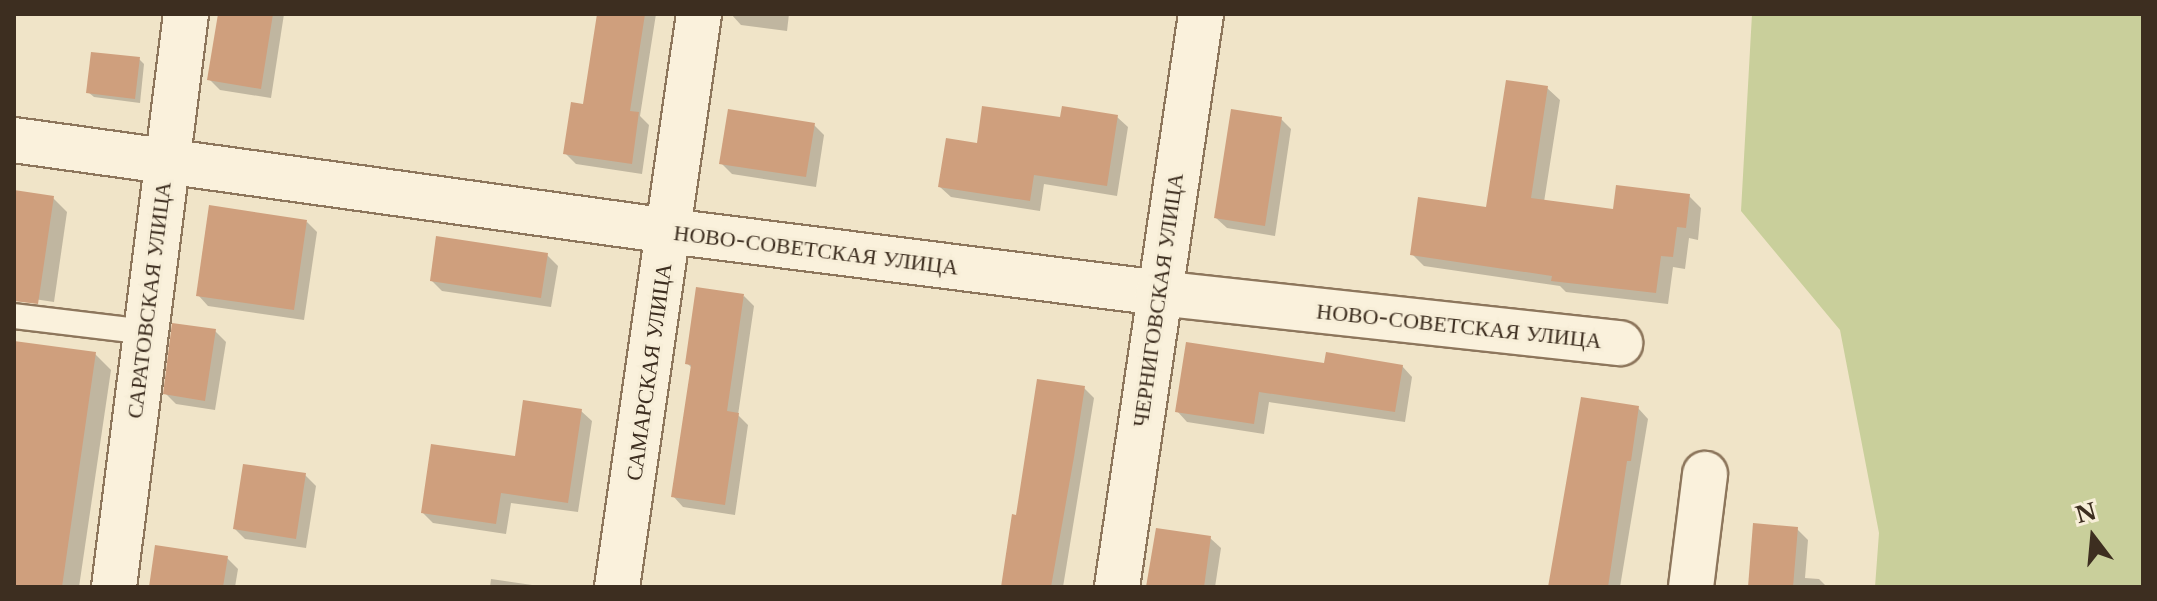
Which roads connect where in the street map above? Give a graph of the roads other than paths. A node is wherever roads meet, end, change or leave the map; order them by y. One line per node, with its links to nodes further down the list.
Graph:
1 (186, 14): 5 (street, САРАТОВСКАЯ УЛИЦА)
2 (699, 14): 6 (street, САМАРСКАЯ УЛИЦА)
3 (1201, 14): 7 (street, ЧЕРНИГОВСКАЯ УЛИЦА)
4 (14, 140): 5 (street, НОВО-СОВЕТСКАЯ УЛИЦА)
5 (167, 160): 6 (street, НОВО-СОВЕТСКАЯ УЛИЦА); 9 (street, САРАТОВСКАЯ УЛИЦА)
6 (669, 231): 7 (street, НОВО-СОВЕТСКАЯ УЛИЦА); 13 (street, САМАРСКАЯ УЛИЦА)
7 (1158, 293): 10 (street, НОВО-СОВЕТСКАЯ УЛИЦА); 14 (street, ЧЕРНИГОВСКАЯ УЛИЦА)
8 (14, 316): 9 (lane)
9 (146, 332): 12 (street, САРАТОВСКАЯ УЛИЦА)
10 (1620, 343)
11 (1705, 474): 15 (street)
12 (114, 587)
13 (617, 587)
14 (1117, 587)
15 (1691, 587)

